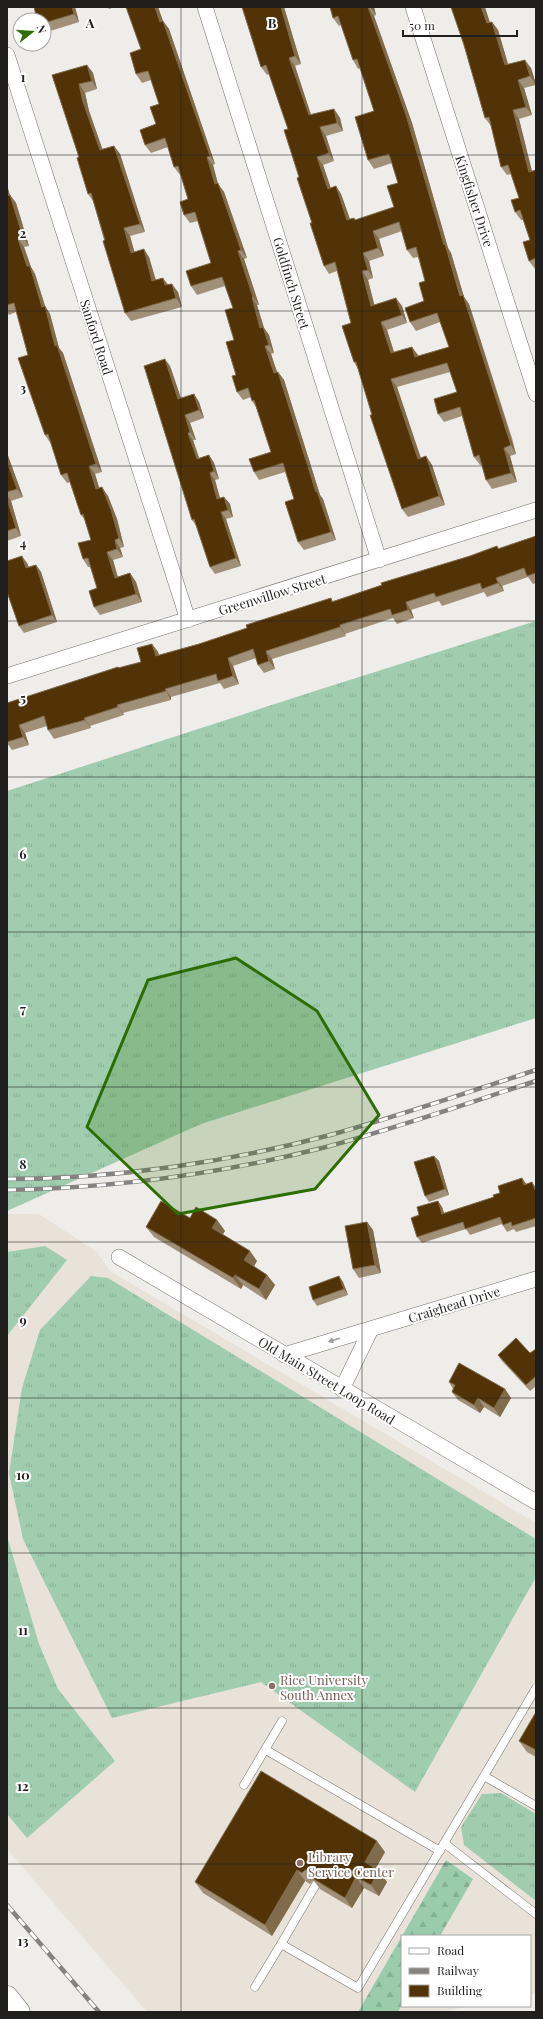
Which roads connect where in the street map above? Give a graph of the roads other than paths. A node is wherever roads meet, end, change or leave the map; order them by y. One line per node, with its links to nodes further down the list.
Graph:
1 (205, 7): 6 (street, Goldfinch Street)
2 (413, 7): 4 (street, Kingfisher Drive)
3 (7, 55): 7 (street, Sanford Road)
4 (536, 394)
5 (536, 510): 6 (street, Greenwillow Street)
6 (379, 560): 7 (street, Greenwillow Street)
7 (188, 620): 8 (street, Greenwillow Street)
8 (7, 676)
9 (119, 1257): 12 (street, Old Main Street Loop Road)
10 (536, 1279): 11 (street, Craighead Drive)
11 (371, 1329): 12 (street, Craighead Drive, one-way to 12); 13 (street)
12 (284, 1355): 13 (street, Old Main Street Loop Road)
13 (342, 1389): 14 (street, Old Main Street Loop Road)
14 (536, 1502)
15 (536, 1688): 18 (lane)
16 (282, 1721): 17 (lane)
17 (266, 1750): 19 (lane); 21 (lane)
18 (484, 1776): 20 (lane); 21 (lane)
19 (244, 1785)
20 (536, 1806)
21 (442, 1847): 23 (lane); 24 (lane)
22 (315, 1886): 24 (lane)
23 (536, 1914)
24 (281, 1944): 25 (lane)
25 (255, 1986)
26 (7, 1997): 27 (main road)
27 (19, 2012)

